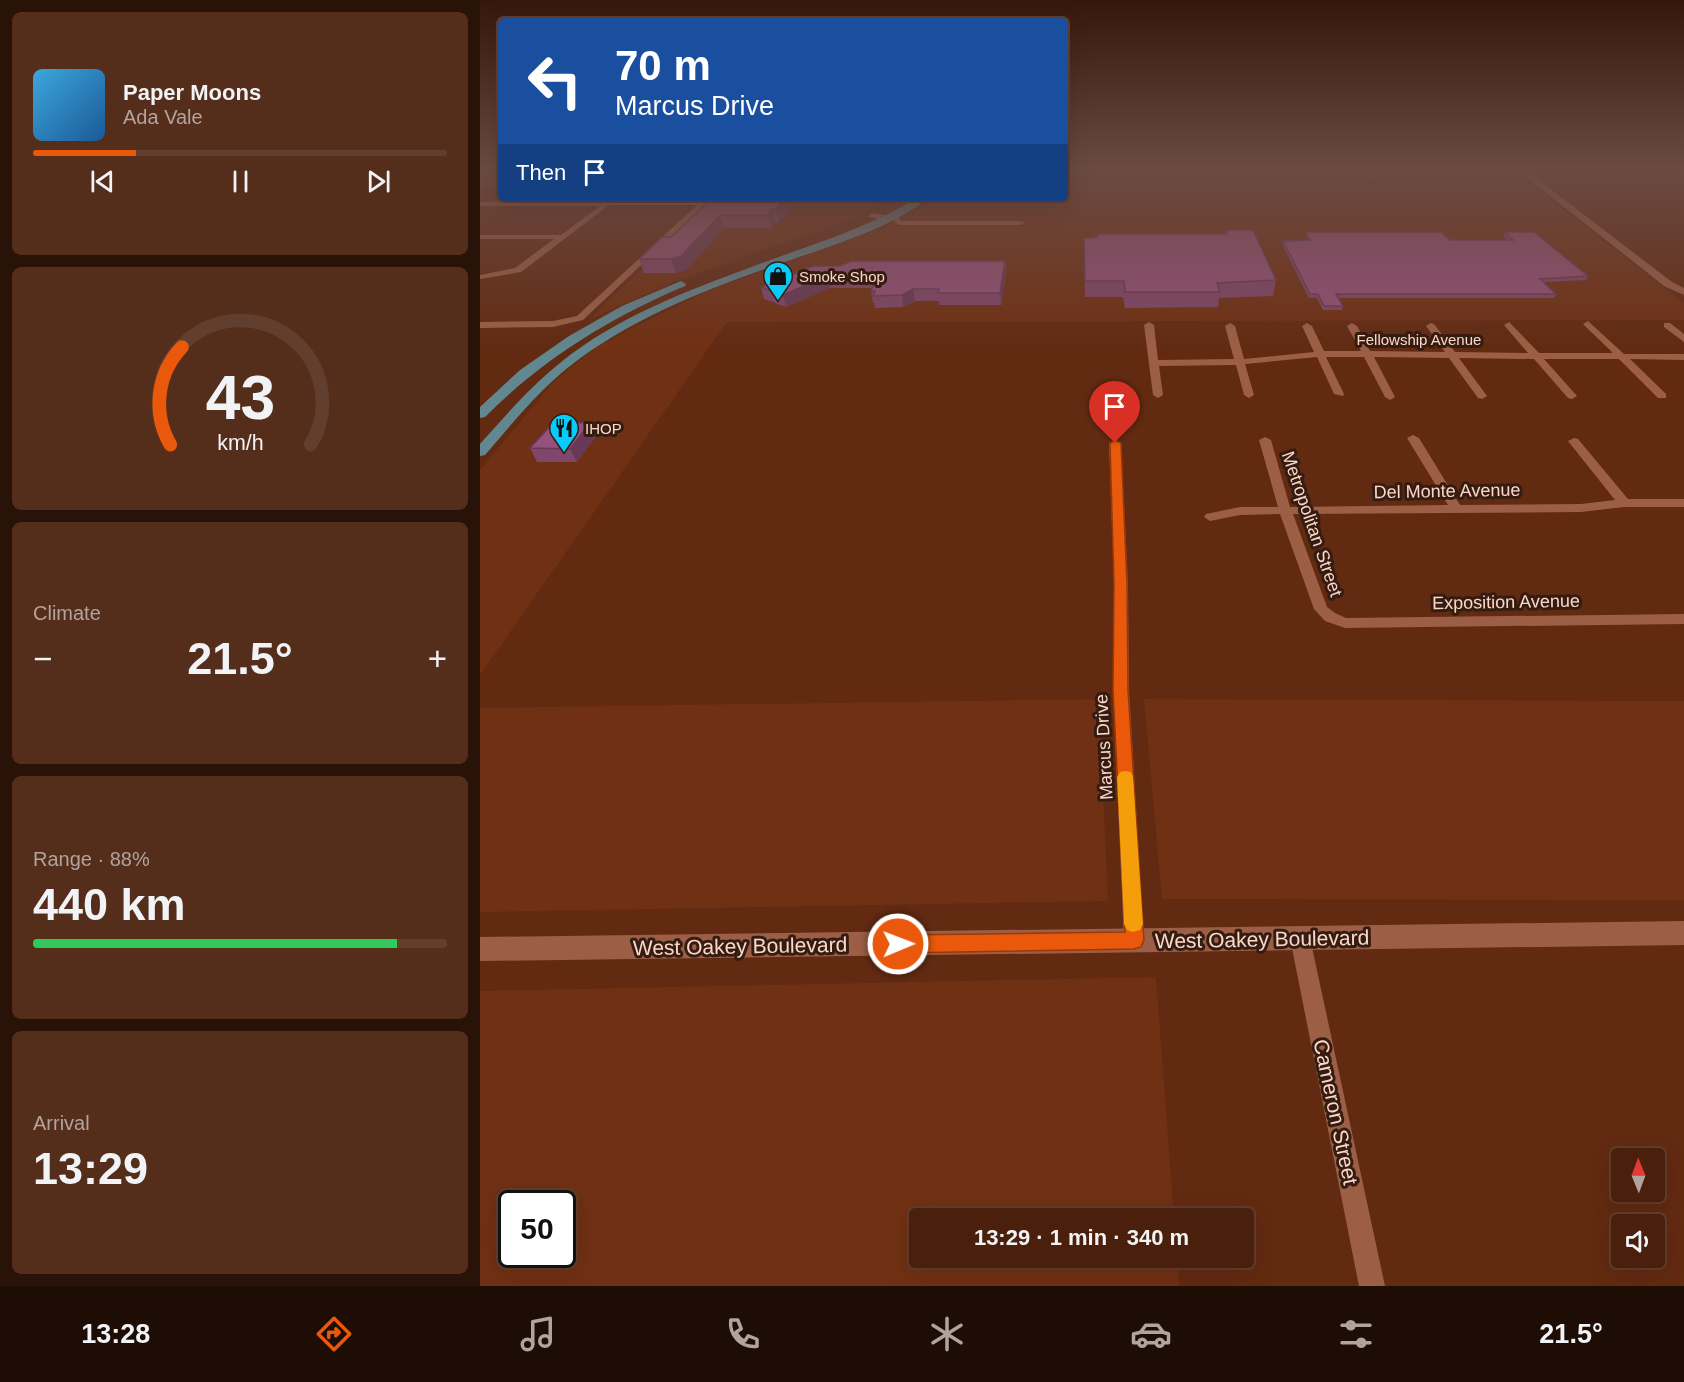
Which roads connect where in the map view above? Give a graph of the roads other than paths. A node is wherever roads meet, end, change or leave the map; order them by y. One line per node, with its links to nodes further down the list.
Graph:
1 (576, 228): 7 (street)
2 (676, 228): 15 (street)
3 (833, 228): 9 (main road)
4 (868, 228): 13 (main road)
5 (1596, 228): 10 (main road)
6 (480, 237): 7 (street)
7 (564, 237): 8 (street)
8 (480, 277)
9 (690, 281): 13 (main road); 39 (main road)
10 (1668, 284): 11 (main road); 12 (main road)
11 (1684, 292)
12 (1684, 301)
13 (651, 311): 44 (main road)
14 (1588, 324): 28 (street)
15 (480, 325)
16 (1149, 325): 31 (street)
17 (1509, 325): 27 (street)
18 (1667, 325): 23 (street)
19 (1230, 326): 30 (street)
20 (1307, 326): 24 (street)
21 (1352, 326): 25 (street)
22 (1431, 326): 26 (street)
23 (1684, 339)
24 (1321, 354): 25 (street, Fellowship Avenue); 30 (street, Fellowship Avenue); 33 (street)
25 (1367, 354): 26 (street, Fellowship Avenue); 38 (street)
26 (1452, 354): 27 (street, Fellowship Avenue); 35 (street)
27 (1536, 354): 28 (street, Fellowship Avenue); 36 (street)
28 (1622, 357): 29 (street, Fellowship Avenue); 37 (street)
29 (1684, 357)
30 (1239, 362): 31 (street, Fellowship Avenue); 32 (street)
31 (1154, 363): 34 (street)
32 (1249, 394)
33 (1339, 394)
34 (1158, 395)
35 (1482, 396)
36 (1572, 396)
37 (1662, 396)
38 (1390, 397)
39 (480, 414)
40 (1413, 438): 47 (street)
41 (1265, 440): 48 (street, Metropolitan Street)
42 (1574, 441): 45 (street)
43 (1115, 443): 54 (street, Marcus Drive)
44 (480, 452)
45 (1624, 503): 46 (street, Del Monte Avenue); 47 (street, Del Monte Avenue)
46 (1684, 503)
47 (1456, 509): 48 (street, Del Monte Avenue)
48 (1285, 510): 49 (street, Del Monte Avenue); 50 (street, Metropolitan Street)
49 (1210, 517)
50 (1330, 617): 51 (street, Exposition Avenue)
51 (1684, 619)
52 (1684, 933): 53 (main road, West Oakey Boulevard)
53 (1300, 938): 54 (main road, West Oakey Boulevard); 56 (street, Cameron Street)
54 (1134, 940): 55 (main road, West Oakey Boulevard)
55 (480, 949)
56 (1372, 1286)

